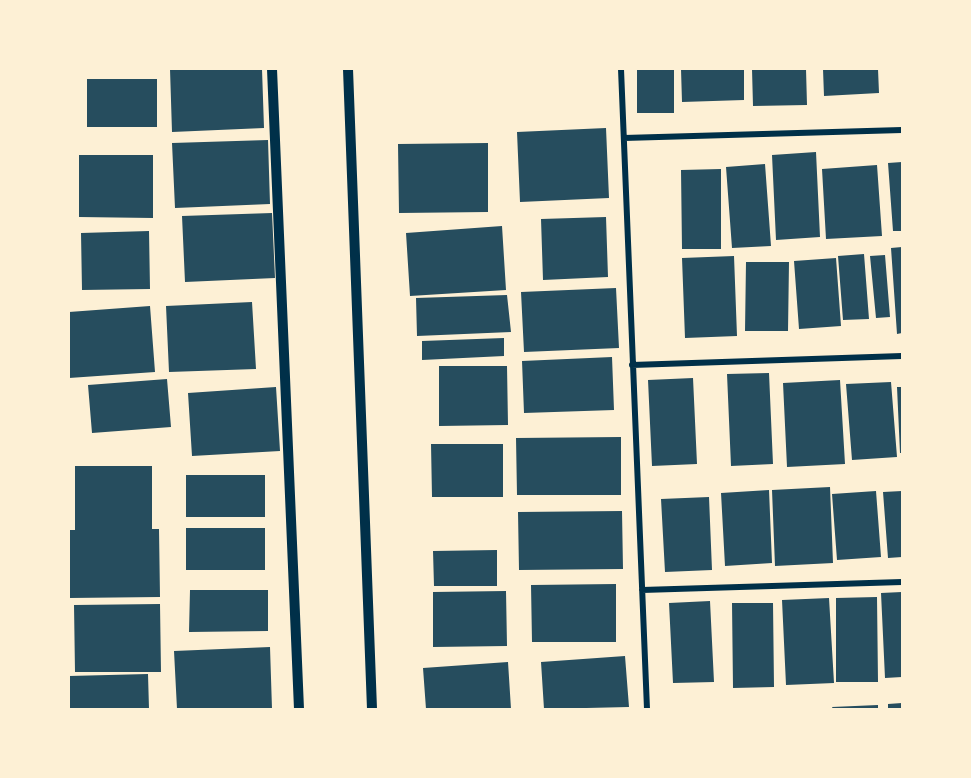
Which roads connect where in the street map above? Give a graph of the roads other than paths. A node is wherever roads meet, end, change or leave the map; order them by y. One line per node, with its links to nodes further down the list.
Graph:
1 (272, 69): 10 (street)
2 (348, 69): 11 (street)
3 (621, 69): 5 (street)
4 (902, 130): 5 (street)
5 (624, 138): 7 (street)
6 (902, 356): 7 (street)
7 (632, 365): 9 (street)
8 (902, 582): 9 (street)
9 (642, 590): 12 (street)
10 (298, 709)
11 (372, 709)
12 (647, 709)

